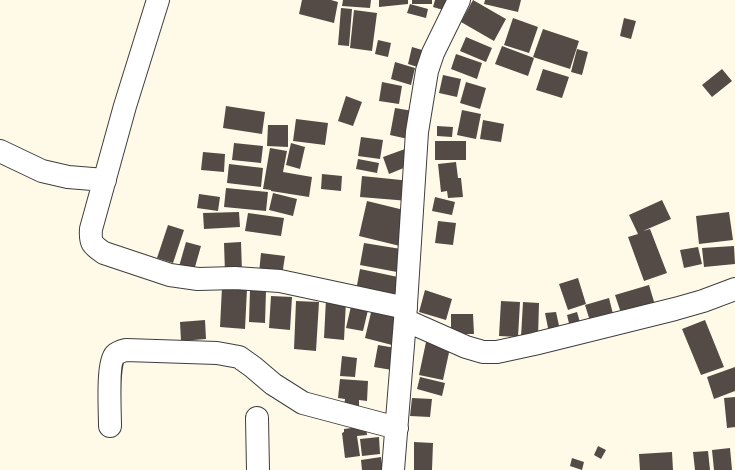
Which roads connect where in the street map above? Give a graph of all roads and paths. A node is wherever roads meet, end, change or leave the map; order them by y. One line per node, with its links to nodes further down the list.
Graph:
1 (158, 0): 4 (street)
2 (459, 0): 6 (street)
3 (0, 150): 4 (street)
4 (105, 180): 6 (street)
5 (735, 289): 6 (street)
6 (405, 314): 9 (street)
7 (258, 418): 10 (street)
8 (110, 426): 9 (street)
9 (396, 428): 11 (street)
10 (258, 470)
11 (393, 470)

